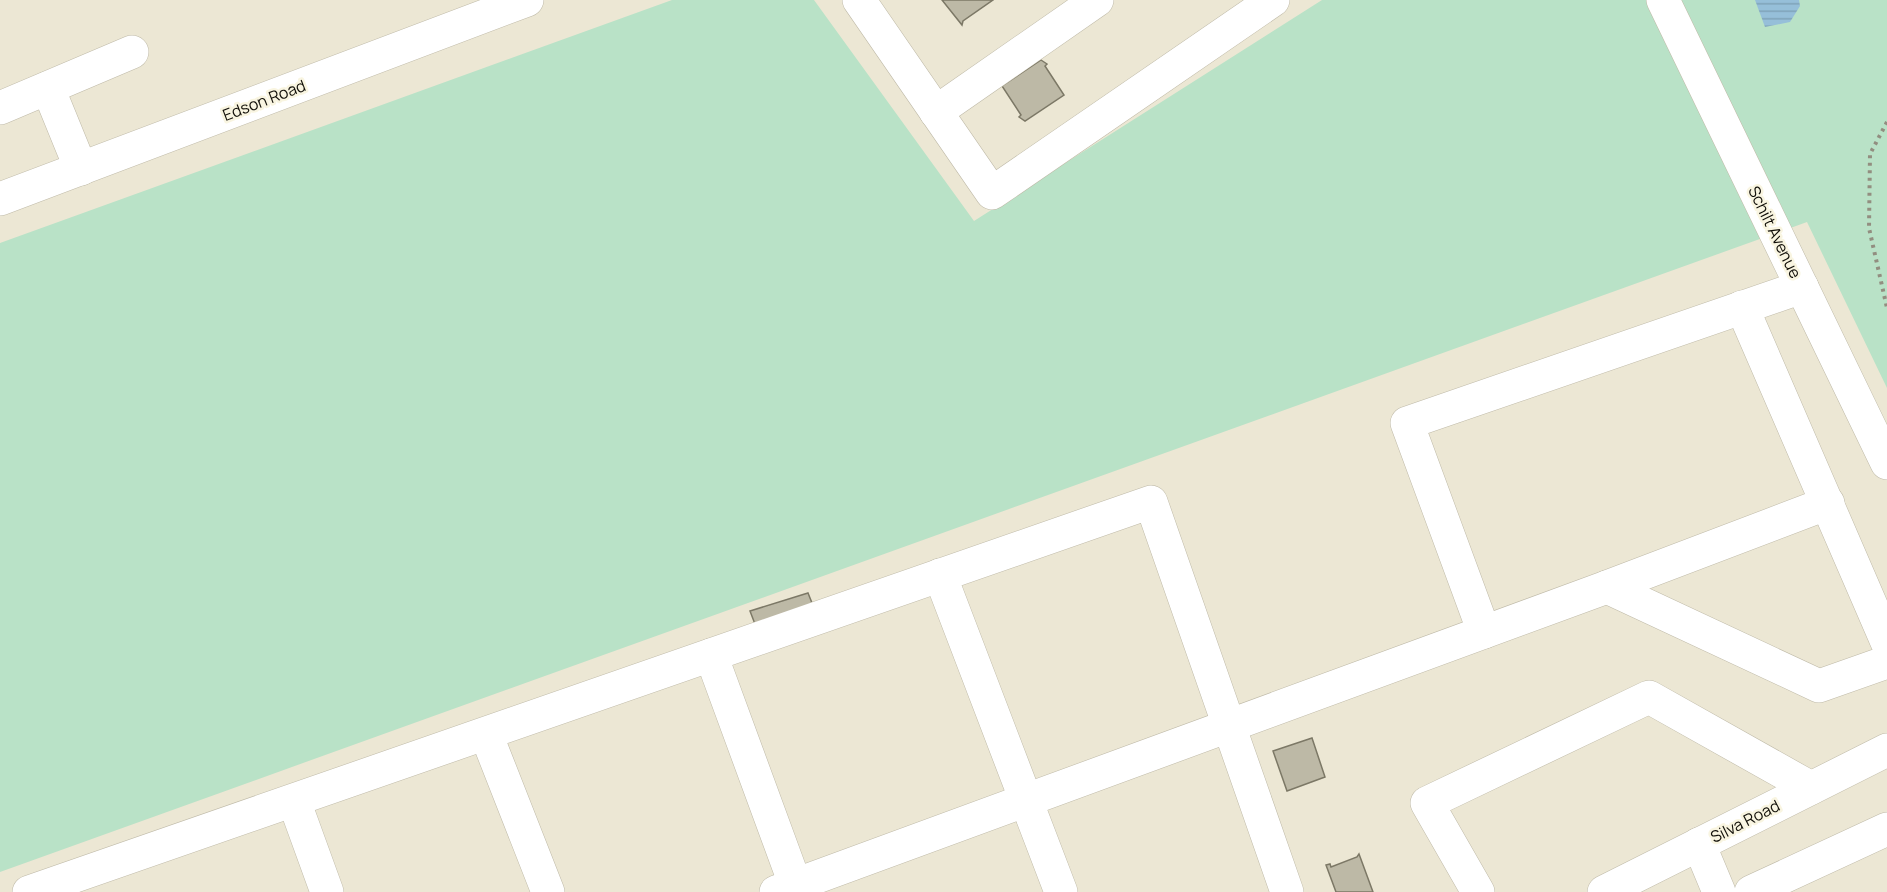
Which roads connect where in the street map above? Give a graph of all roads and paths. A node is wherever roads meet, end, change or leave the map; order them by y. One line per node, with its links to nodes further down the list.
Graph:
1 (527, 0): 11 (street, Edson Road)
2 (859, 0): 9 (street)
3 (1097, 0): 9 (street)
4 (1273, 0): 9 (street)
5 (1663, 0): 13 (street, Schilt Avenue)
6 (132, 52): 7 (street)
7 (48, 88): 8 (street); 11 (street)
8 (0, 108)
9 (936, 112)
10 (1887, 122): 15 (path)
11 (81, 169): 12 (street, Edson Road)
12 (0, 199)
13 (1802, 287): 14 (street); 16 (street, Schilt Avenue)
14 (1742, 307): 17 (street); 21 (street)
15 (1887, 308)
16 (1887, 463)
17 (1828, 503): 19 (street); 20 (street)
18 (940, 575): 23 (street); 25 (street); 29 (street)
19 (1875, 581): 22 (street)
20 (1607, 587): 21 (street); 24 (street)
21 (1484, 632): 25 (street)
22 (1887, 642)
23 (711, 655): 26 (street); 34 (street)
24 (1887, 662)
25 (1227, 726): 29 (street); 39 (street)
26 (486, 734): 30 (street); 37 (street)
27 (1887, 750): 28 (street, Silva Road)
28 (1811, 788): 32 (street, Silva Road); 40 (street)
29 (1025, 800): 34 (street); 38 (street)
30 (294, 801): 35 (street); 36 (street)
31 (1887, 829): 33 (street)
32 (1699, 844): 41 (street, Silva Road); 42 (street)
33 (1810, 880): 43 (street)
34 (790, 890)
35 (29, 892)
36 (327, 892)
37 (548, 892)
38 (1061, 892)
39 (1287, 892)
40 (1478, 892)
41 (1604, 892)
42 (1719, 892)
43 (1751, 892)

